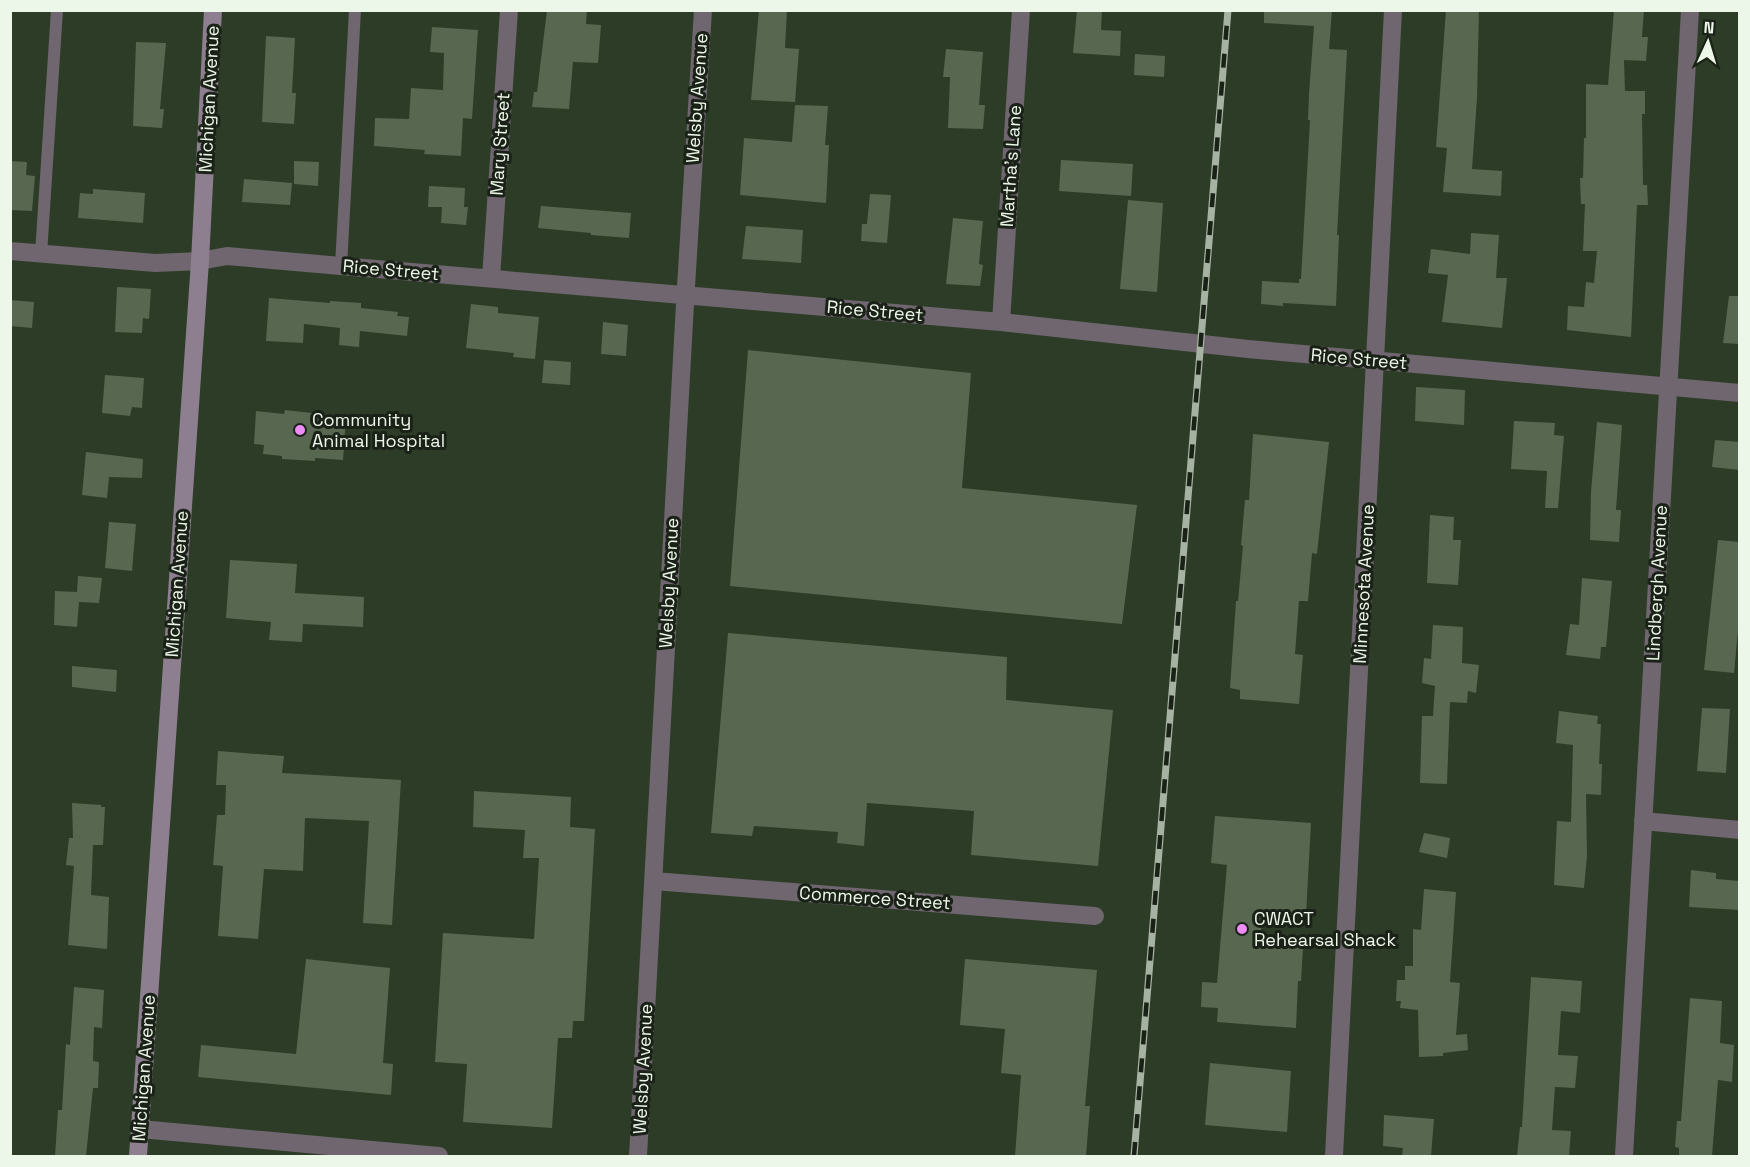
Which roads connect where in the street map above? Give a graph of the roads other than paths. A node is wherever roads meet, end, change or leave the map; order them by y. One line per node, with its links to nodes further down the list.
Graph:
1 (57, 10): 10 (lane)
2 (213, 10): 11 (street, Michigan Avenue)
3 (355, 10): 12 (lane)
4 (508, 10): 13 (street, Mary Street)
5 (703, 10): 14 (street, Welsby Avenue)
6 (1021, 10): 15 (street, Martha's Lane)
7 (1393, 10): 16 (street, Minnesota Avenue)
8 (1690, 10): 17 (street, Lindbergh Avenue)
9 (10, 251): 10 (street, Rice Street)
10 (41, 254): 11 (street, Rice Street)
11 (200, 261): 12 (street, Rice Street); 23 (street, Michigan Avenue)
12 (341, 266): 13 (street, Rice Street)
13 (491, 278): 14 (street, Rice Street)
14 (684, 294): 15 (street, Rice Street); 21 (street, Welsby Avenue)
15 (1001, 322): 16 (street, Rice Street)
16 (1376, 360): 17 (street, Rice Street); 27 (street, Minnesota Avenue)
17 (1669, 387): 18 (street, Rice Street); 19 (street, Lindbergh Avenue)
18 (1740, 393)
19 (1643, 820): 20 (street); 28 (street, Lindbergh Avenue)
20 (1740, 830)
21 (654, 881): 22 (street, Commerce Street); 26 (street, Welsby Avenue)
22 (1095, 916)
23 (140, 1130): 24 (street, Michigan Avenue); 25 (street)
24 (138, 1156)
25 (440, 1156)
26 (638, 1156)
27 (1334, 1156)
28 (1624, 1156)

